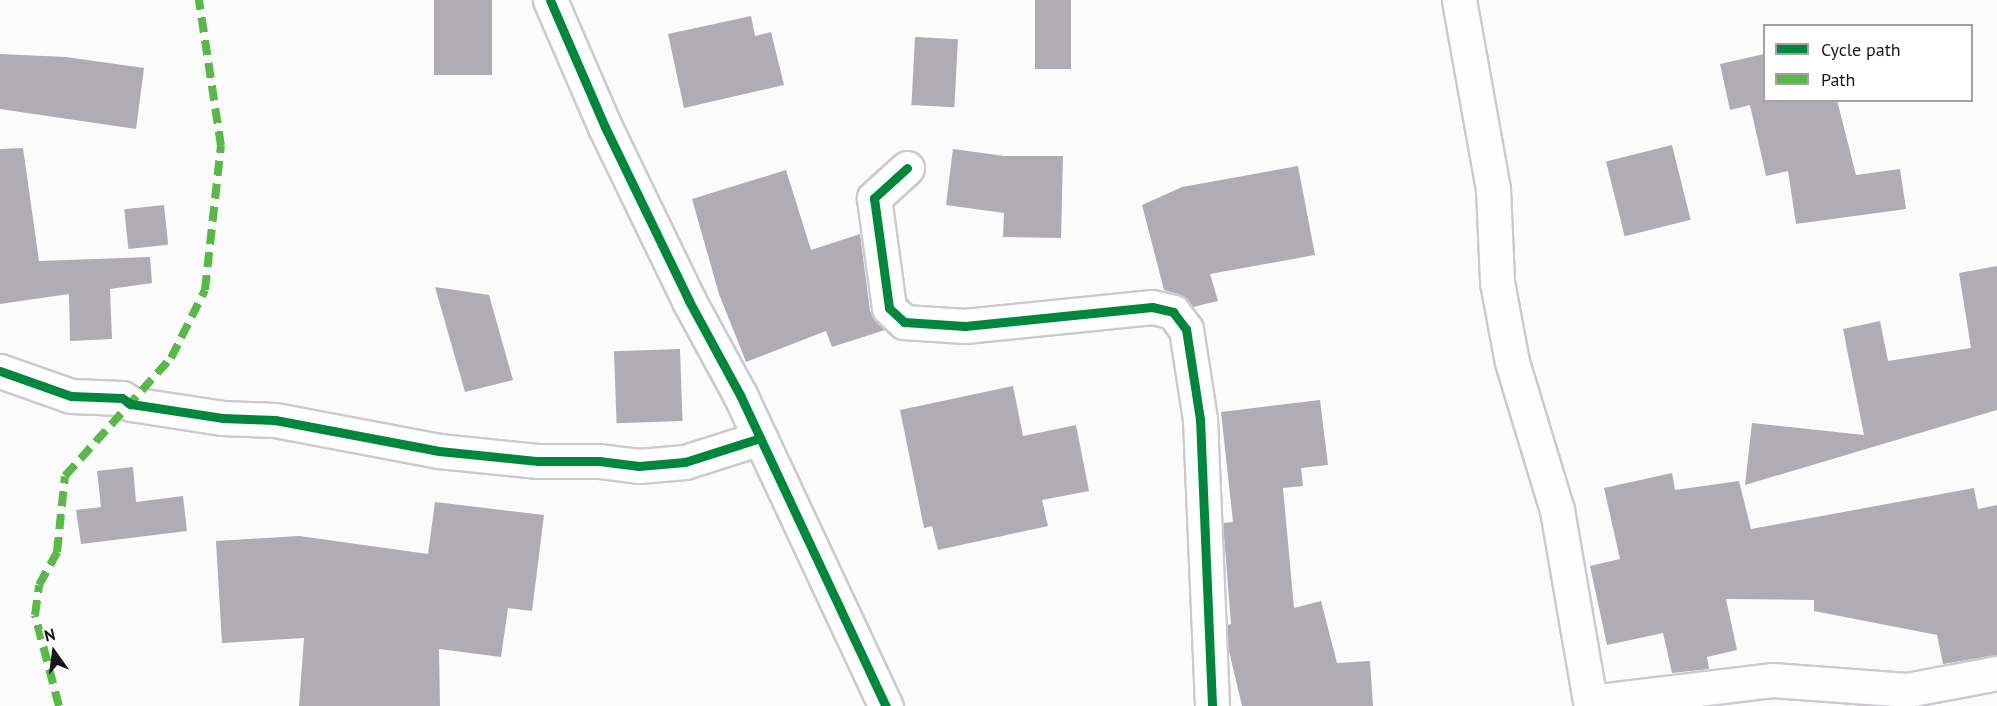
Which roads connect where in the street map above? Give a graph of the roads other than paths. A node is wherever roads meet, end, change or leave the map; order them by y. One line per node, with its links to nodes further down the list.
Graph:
1 (550, 0): 5 (street)
2 (1459, 0): 7 (street)
3 (908, 168): 9 (street)
4 (0, 371): 5 (street)
5 (760, 438): 8 (street)
6 (1997, 673): 7 (street)
7 (1591, 704)
8 (886, 706)
9 (1212, 706)

